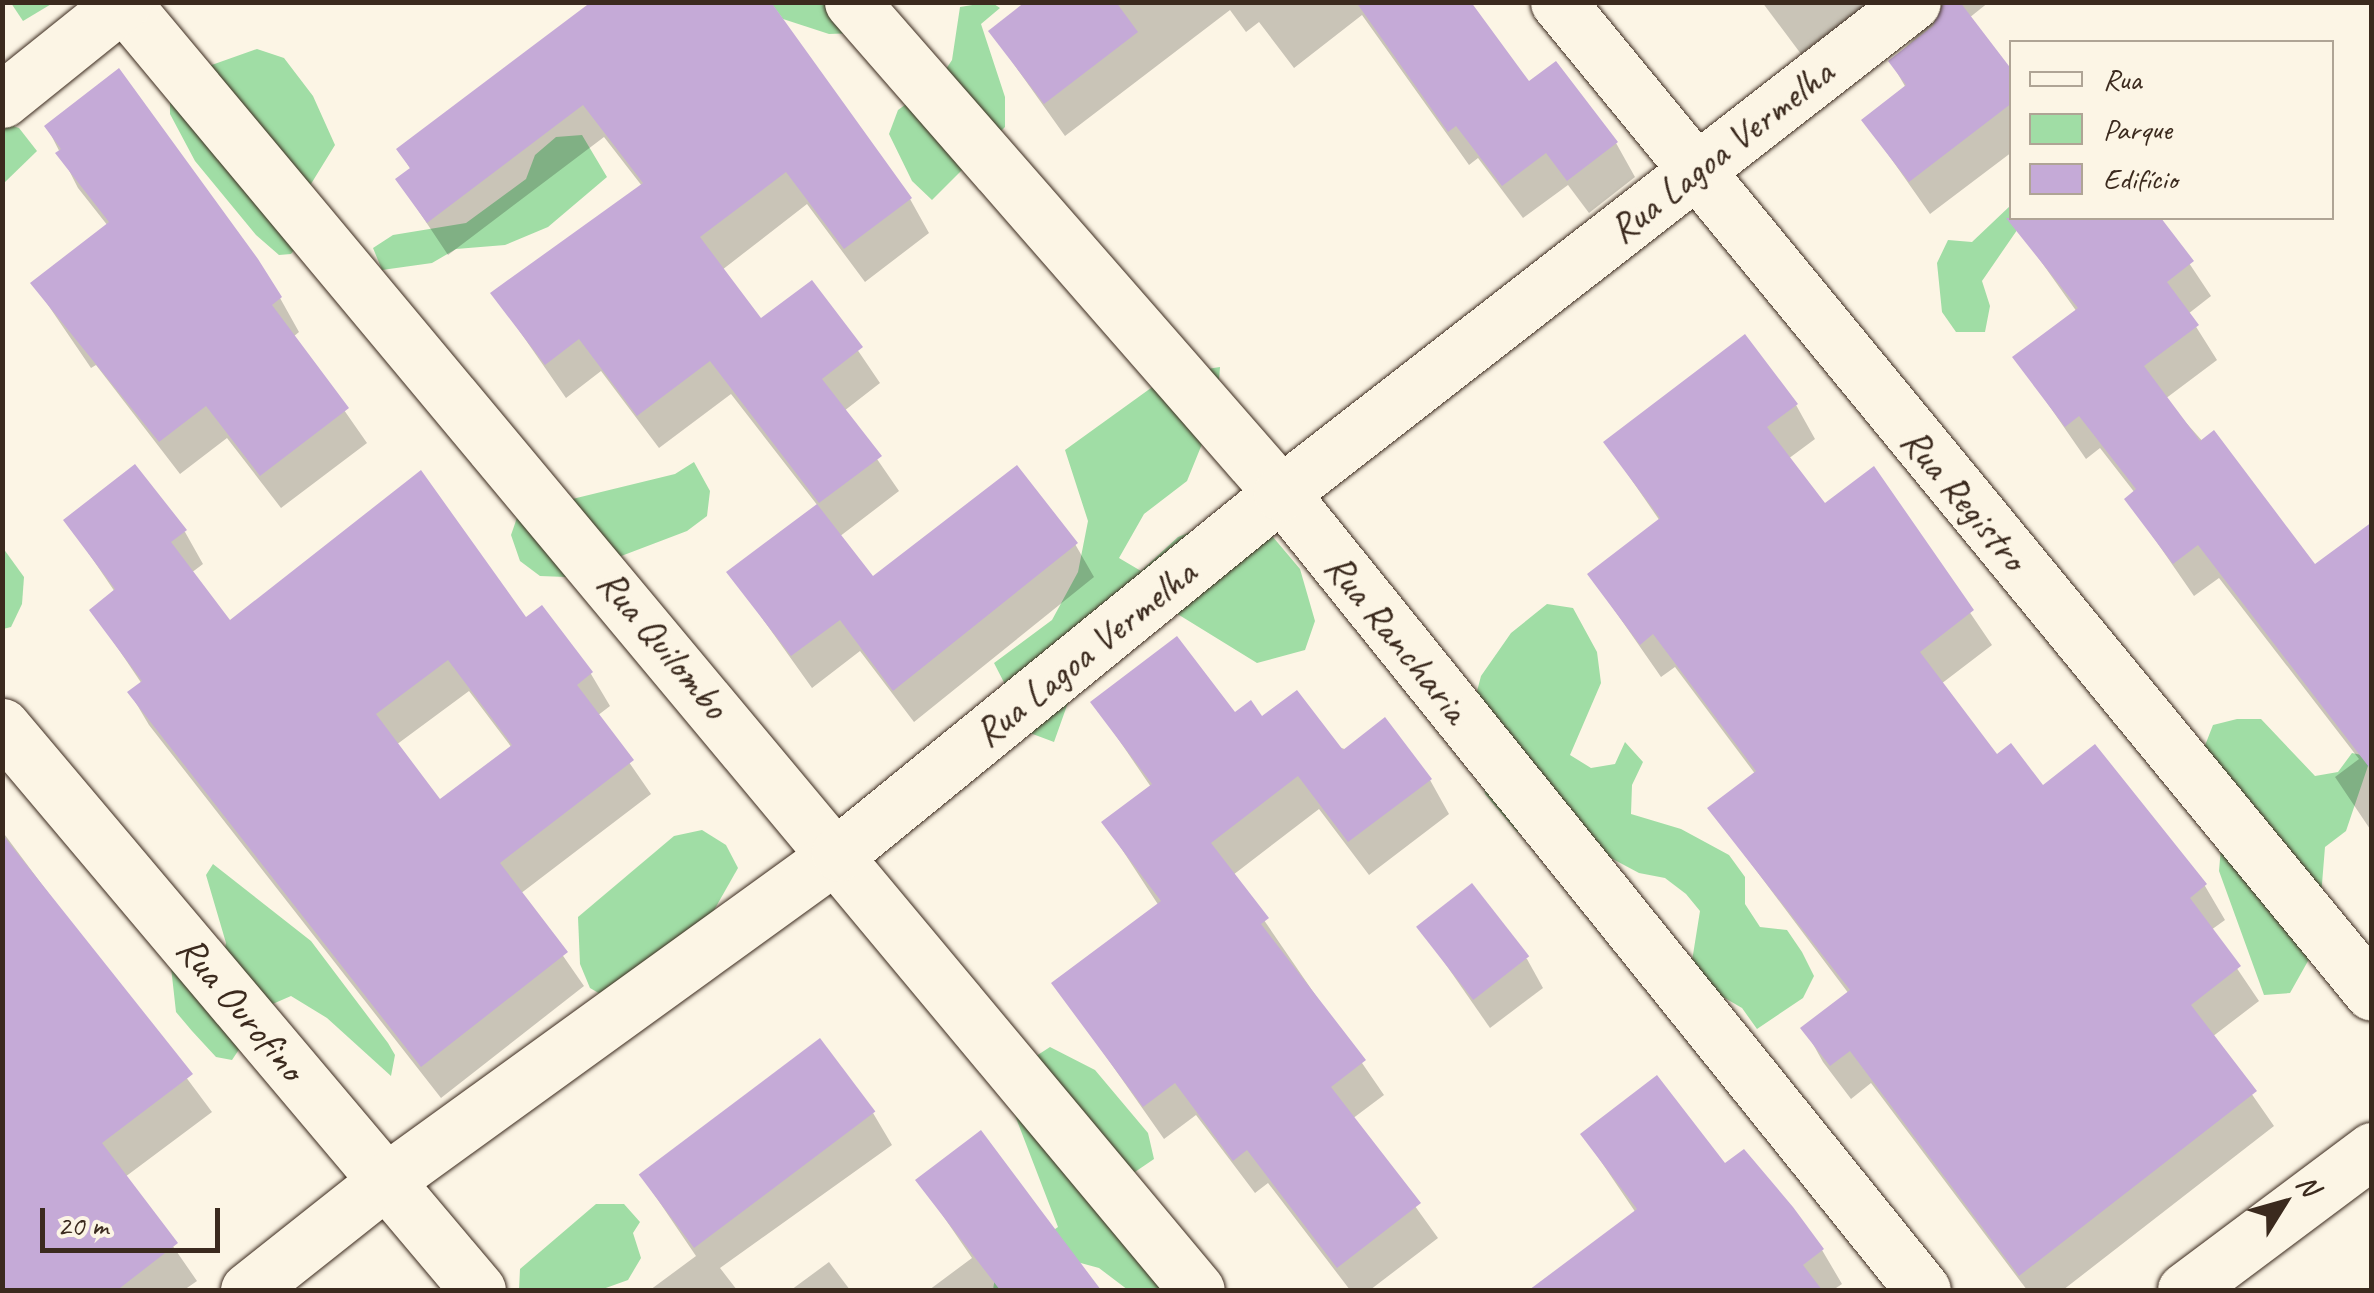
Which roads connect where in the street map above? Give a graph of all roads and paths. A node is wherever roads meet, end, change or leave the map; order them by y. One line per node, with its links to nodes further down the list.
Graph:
1 (852, 2): 7 (street, Rua Rancharia)
2 (1558, 2): 6 (street, Rua Registro)
3 (1912, 2): 6 (street, Rua Lagoa Vermelha)
4 (124, 3): 5 (street); 9 (street, Rua Quilombo)
5 (2, 100)
6 (1694, 172): 7 (street, Rua Lagoa Vermelha); 10 (street, Rua Registro)
7 (1281, 493): 9 (street, Rua Lagoa Vermelha); 16 (street, Rua Rancharia)
8 (2, 726): 12 (street, Rua Ourofino)
9 (839, 854): 12 (street, Rua Lagoa Vermelha); 15 (street, Rua Quilombo)
10 (2372, 993)
11 (2372, 1150): 17 (street)
12 (386, 1180): 13 (street, Rua Lagoa Vermelha); 14 (street, Rua Ourofino)
13 (248, 1290)
14 (478, 1290)
15 (1197, 1290)
16 (1923, 1290)
17 (2184, 1290)

